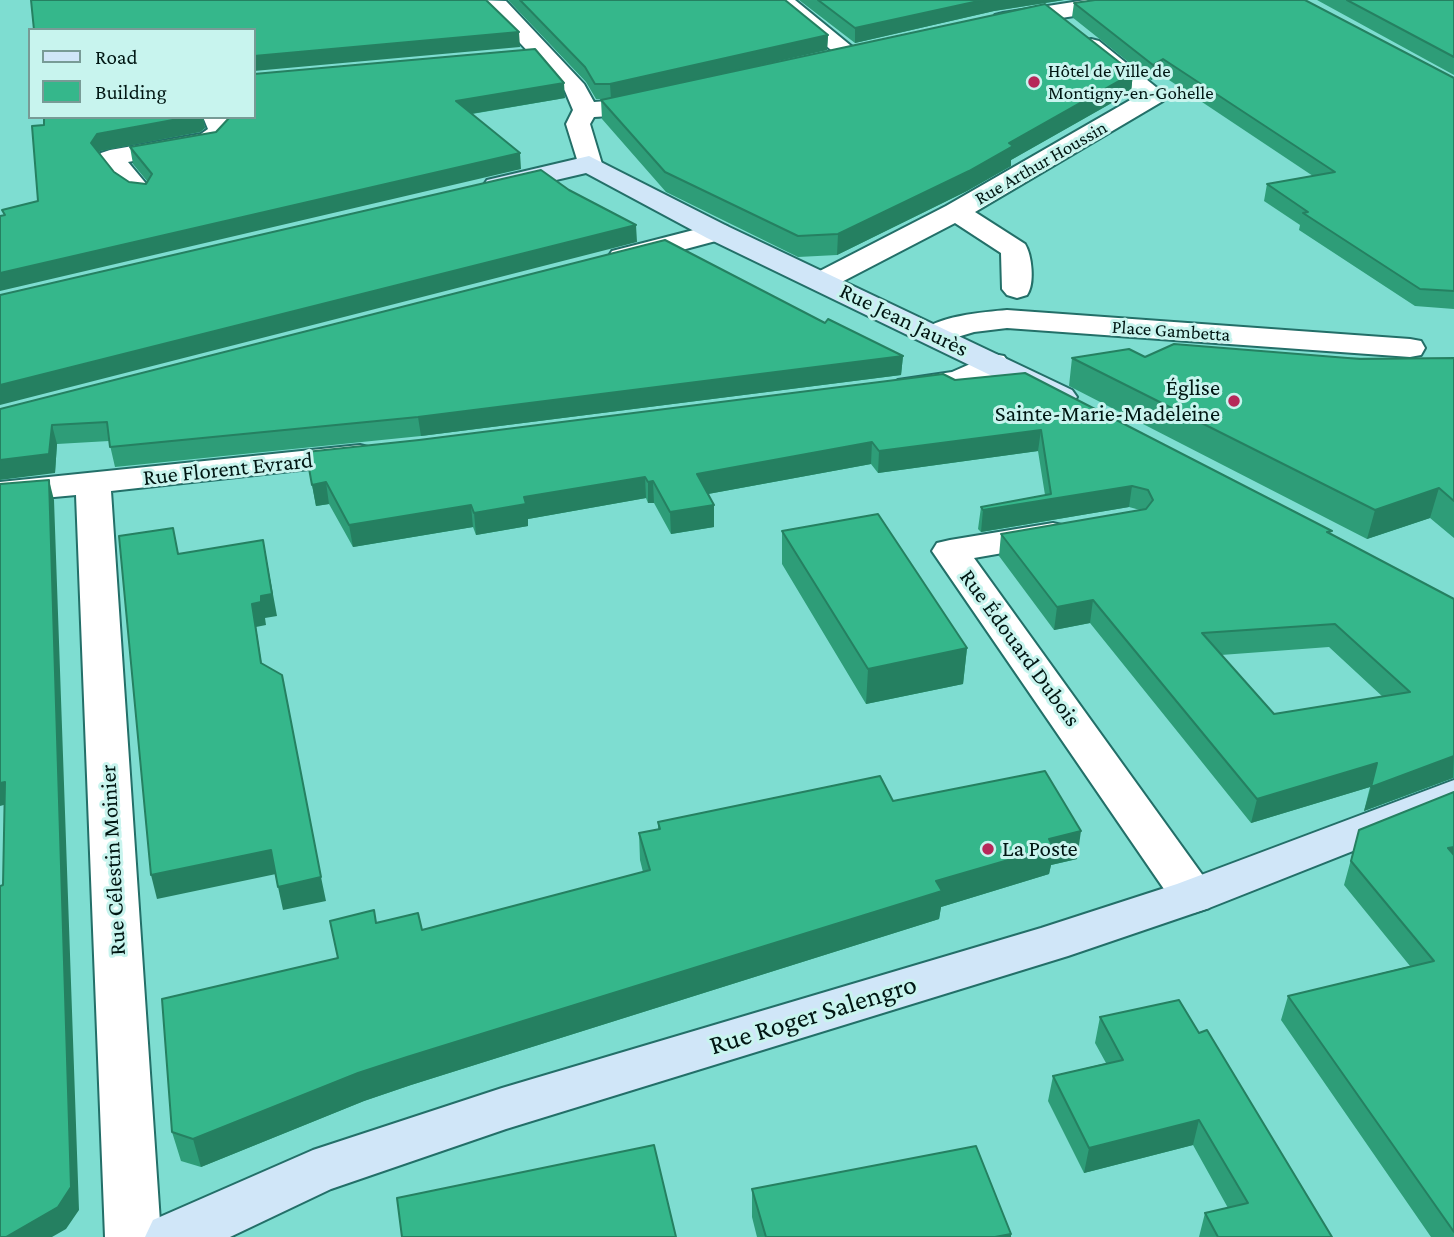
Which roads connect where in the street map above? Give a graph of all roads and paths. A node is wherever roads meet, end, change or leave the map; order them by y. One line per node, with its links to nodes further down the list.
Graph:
1 (487, 0): 8 (street)
2 (782, 0): 9 (street)
3 (1139, 0): 4 (street)
4 (1096, 2): 5 (street)
5 (1049, 12): 6 (street); 18 (street, Rue Arthur Houssin)
6 (982, 24)
7 (877, 48): 9 (street)
8 (542, 54): 10 (street); 13 (street)
9 (850, 54): 11 (street)
10 (516, 56)
11 (823, 60)
12 (675, 94): 13 (street)
13 (585, 110): 15 (street)
14 (216, 119): 16 (street)
15 (589, 164): 17 (street); 19 (street, Rue Jean Jaurès)
16 (140, 192)
17 (471, 192)
18 (956, 212): 21 (street); 22 (street)
19 (717, 232): 20 (street); 21 (street, Rue Jean Jaurès)
20 (596, 264)
21 (822, 281): 23 (street, Rue Jean Jaurès)
22 (1017, 289)
23 (934, 335): 24 (street, Place Gambetta); 25 (street, Rue Jean Jaurès)
24 (1410, 348)
25 (993, 363): 26 (street); 27 (street, Rue Jean Jaurès)
26 (877, 391)
27 (1089, 412)
28 (394, 452): 29 (street, Rue Florent Evrard)
29 (93, 483): 30 (street, Rue Florent Evrard); 34 (street, Rue Célestin Moinier)
30 (0, 492)
31 (1088, 528): 33 (street, Rue Édouard Dubois)
32 (1454, 796): 33 (street, Rue Roger Salengro)
33 (1194, 896): 35 (street, Rue Roger Salengro)
34 (133, 1237)
35 (173, 1237)

